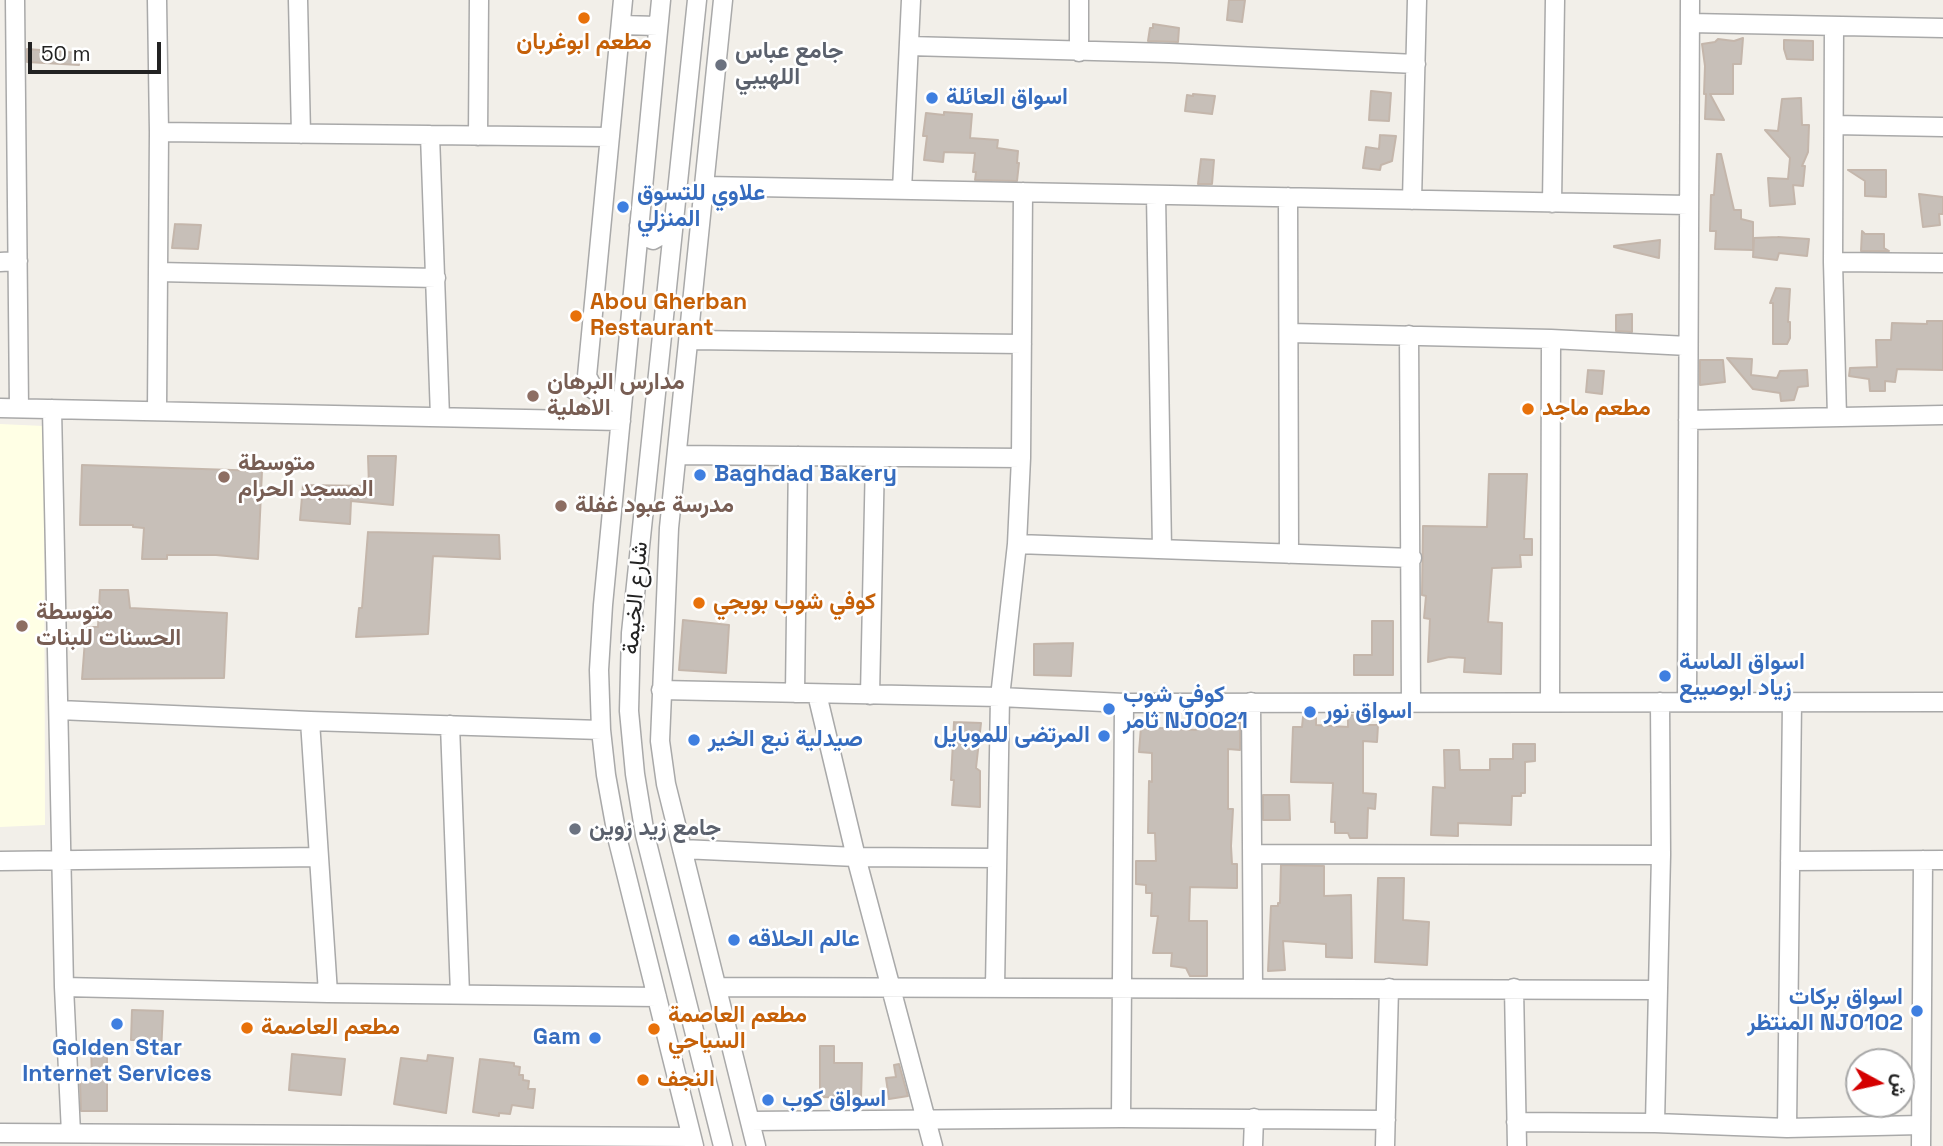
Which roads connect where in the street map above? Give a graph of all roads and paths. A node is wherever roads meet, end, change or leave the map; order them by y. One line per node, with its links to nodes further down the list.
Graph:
1 (15, 0): 22 (street)
2 (157, 0): 25 (street)
3 (298, 0): 26 (street)
4 (479, 0): 28 (street)
5 (623, 0): 15 (street)
6 (661, 0): 16 (street, شارع الخيمة)
7 (697, 0): 38 (street, شارع الخيمة)
8 (723, 0): 30 (street)
9 (911, 0): 19 (street)
10 (1080, 0): 20 (street)
11 (1418, 0): 21 (street)
12 (1555, 0): 36 (street)
13 (1690, 0): 14 (street)
14 (1689, 23): 17 (street); 37 (street)
15 (621, 25): 16 (street); 29 (street)
16 (658, 26): 39 (street, شارع الخيمة)
17 (1835, 26): 18 (street); 23 (street)
18 (1943, 28)
19 (909, 46): 20 (street); 31 (street)
20 (1079, 52): 21 (street)
21 (1416, 64): 35 (street)
22 (8, 117): 40 (street)
23 (1834, 125): 24 (street); 41 (street)
24 (1943, 127)
25 (159, 132): 26 (street); 43 (street)
26 (301, 134): 27 (street)
27 (430, 135): 28 (street); 44 (street)
28 (478, 136): 29 (street)
29 (610, 138): 57 (street)
30 (705, 186): 31 (street); 48 (street)
31 (902, 190): 32 (street)
32 (1023, 192): 33 (street); 49 (street)
33 (1156, 195): 34 (street); 69 (street)
34 (1288, 197): 35 (street); 45 (street)
35 (1412, 200): 36 (street)
36 (1552, 203): 37 (street)
37 (1688, 205): 50 (street)
38 (674, 222): 39 (street); 52 (street, شارع الخيمة)
39 (639, 226): 51 (street, شارع الخيمة)
40 (9, 261): 54 (street)
41 (1833, 262): 42 (street); 60 (street)
42 (1943, 263)
43 (158, 272): 44 (street); 56 (street)
44 (436, 278): 59 (street)
45 (1290, 333): 46 (street); 70 (street)
46 (1409, 335): 47 (street); 71 (street)
47 (1551, 339): 50 (street); 78 (street)
48 (689, 340): 49 (street); 62 (street)
49 (1022, 344): 65 (street)
50 (1688, 346): 61 (street)
51 (627, 351): 52 (street); 57 (street, شارع الخيمة)
52 (659, 370): 66 (street, شارع الخيمة)
53 (0, 408): 54 (street)
54 (19, 408): 55 (street)
55 (52, 409): 56 (street); 85 (street)
56 (157, 411): 59 (street)
57 (621, 414): 59 (street); 88 (street, شارع الخيمة)
58 (1943, 415): 60 (street)
59 (440, 417)
60 (1837, 417): 61 (street)
61 (1688, 420): 80 (street)
62 (678, 455): 63 (street); 67 (street)
63 (798, 456): 64 (street); 73 (street)
64 (876, 457): 65 (street); 75 (street)
65 (1021, 458): 68 (street)
66 (642, 525): 67 (street); 125 (street, شارع الخيمة)
67 (669, 528): 72 (street)
68 (1017, 544): 69 (street); 76 (street)
69 (1162, 549): 70 (street)
70 (1289, 554): 71 (street)
71 (1412, 558): 84 (street)
72 (661, 690): 73 (street); 89 (street)
73 (795, 693): 74 (street)
74 (817, 694): 75 (street); 93 (street)
75 (870, 695): 76 (street)
76 (1000, 697): 83 (street); 94 (street)
77 (1251, 702): 83 (street); 84 (street); 90 (street)
78 (1550, 702): 79 (street); 84 (street)
79 (1660, 702): 80 (street); 91 (street)
80 (1687, 702): 81 (street)
81 (1791, 702): 82 (street); 99 (street)
82 (1943, 702)
83 (1124, 703): 104 (street)
84 (1411, 703)
85 (59, 710): 86 (street); 95 (street)
86 (310, 721): 87 (street); 92 (street)
87 (450, 725): 88 (street); 110 (street)
88 (601, 730): 111 (street, شارع الخيمة)
89 (682, 849): 93 (street); 101 (street)
90 (1252, 854): 91 (street); 105 (street)
91 (1661, 855): 108 (street)
92 (319, 857): 95 (street); 109 (street)
93 (856, 857): 94 (street); 102 (street)
94 (997, 858): 103 (street)
95 (62, 859): 98 (street); 100 (street)
96 (1923, 860): 97 (street); 99 (street); 119 (street)
97 (1943, 860)
98 (0, 861)
99 (1790, 861): 120 (street)
100 (64, 986): 109 (street); 122 (street)
101 (716, 987): 102 (street); 116 (street)
102 (890, 987): 103 (street); 114 (street)
103 (995, 987): 104 (street)
104 (1122, 988): 105 (street); 112 (street)
105 (1253, 988): 106 (street)
106 (1389, 988): 107 (street); 115 (street)
107 (1514, 988): 108 (street); 117 (street)
108 (1658, 990): 118 (street)
109 (328, 993): 110 (street)
110 (460, 994): 111 (street)
111 (657, 997): 124 (street, شارع الخيمة)
112 (1122, 1118): 113 (street); 114 (street)
113 (1254, 1118): 115 (street); 128 (street)
114 (925, 1120): 116 (street); 127 (street)
115 (1386, 1120): 129 (street)
116 (750, 1122): 126 (street)
117 (1516, 1122): 118 (street); 130 (street)
118 (1655, 1123): 120 (street)
119 (1921, 1125): 120 (street); 131 (street)
120 (1787, 1128)
121 (0, 1133): 122 (street)
122 (71, 1133): 123 (street)
123 (160, 1140): 124 (street)
124 (692, 1141)
125 (723, 1146)
126 (756, 1146)
127 (933, 1146)
128 (1253, 1146)
129 (1385, 1146)
130 (1517, 1146)
131 (1921, 1146)

